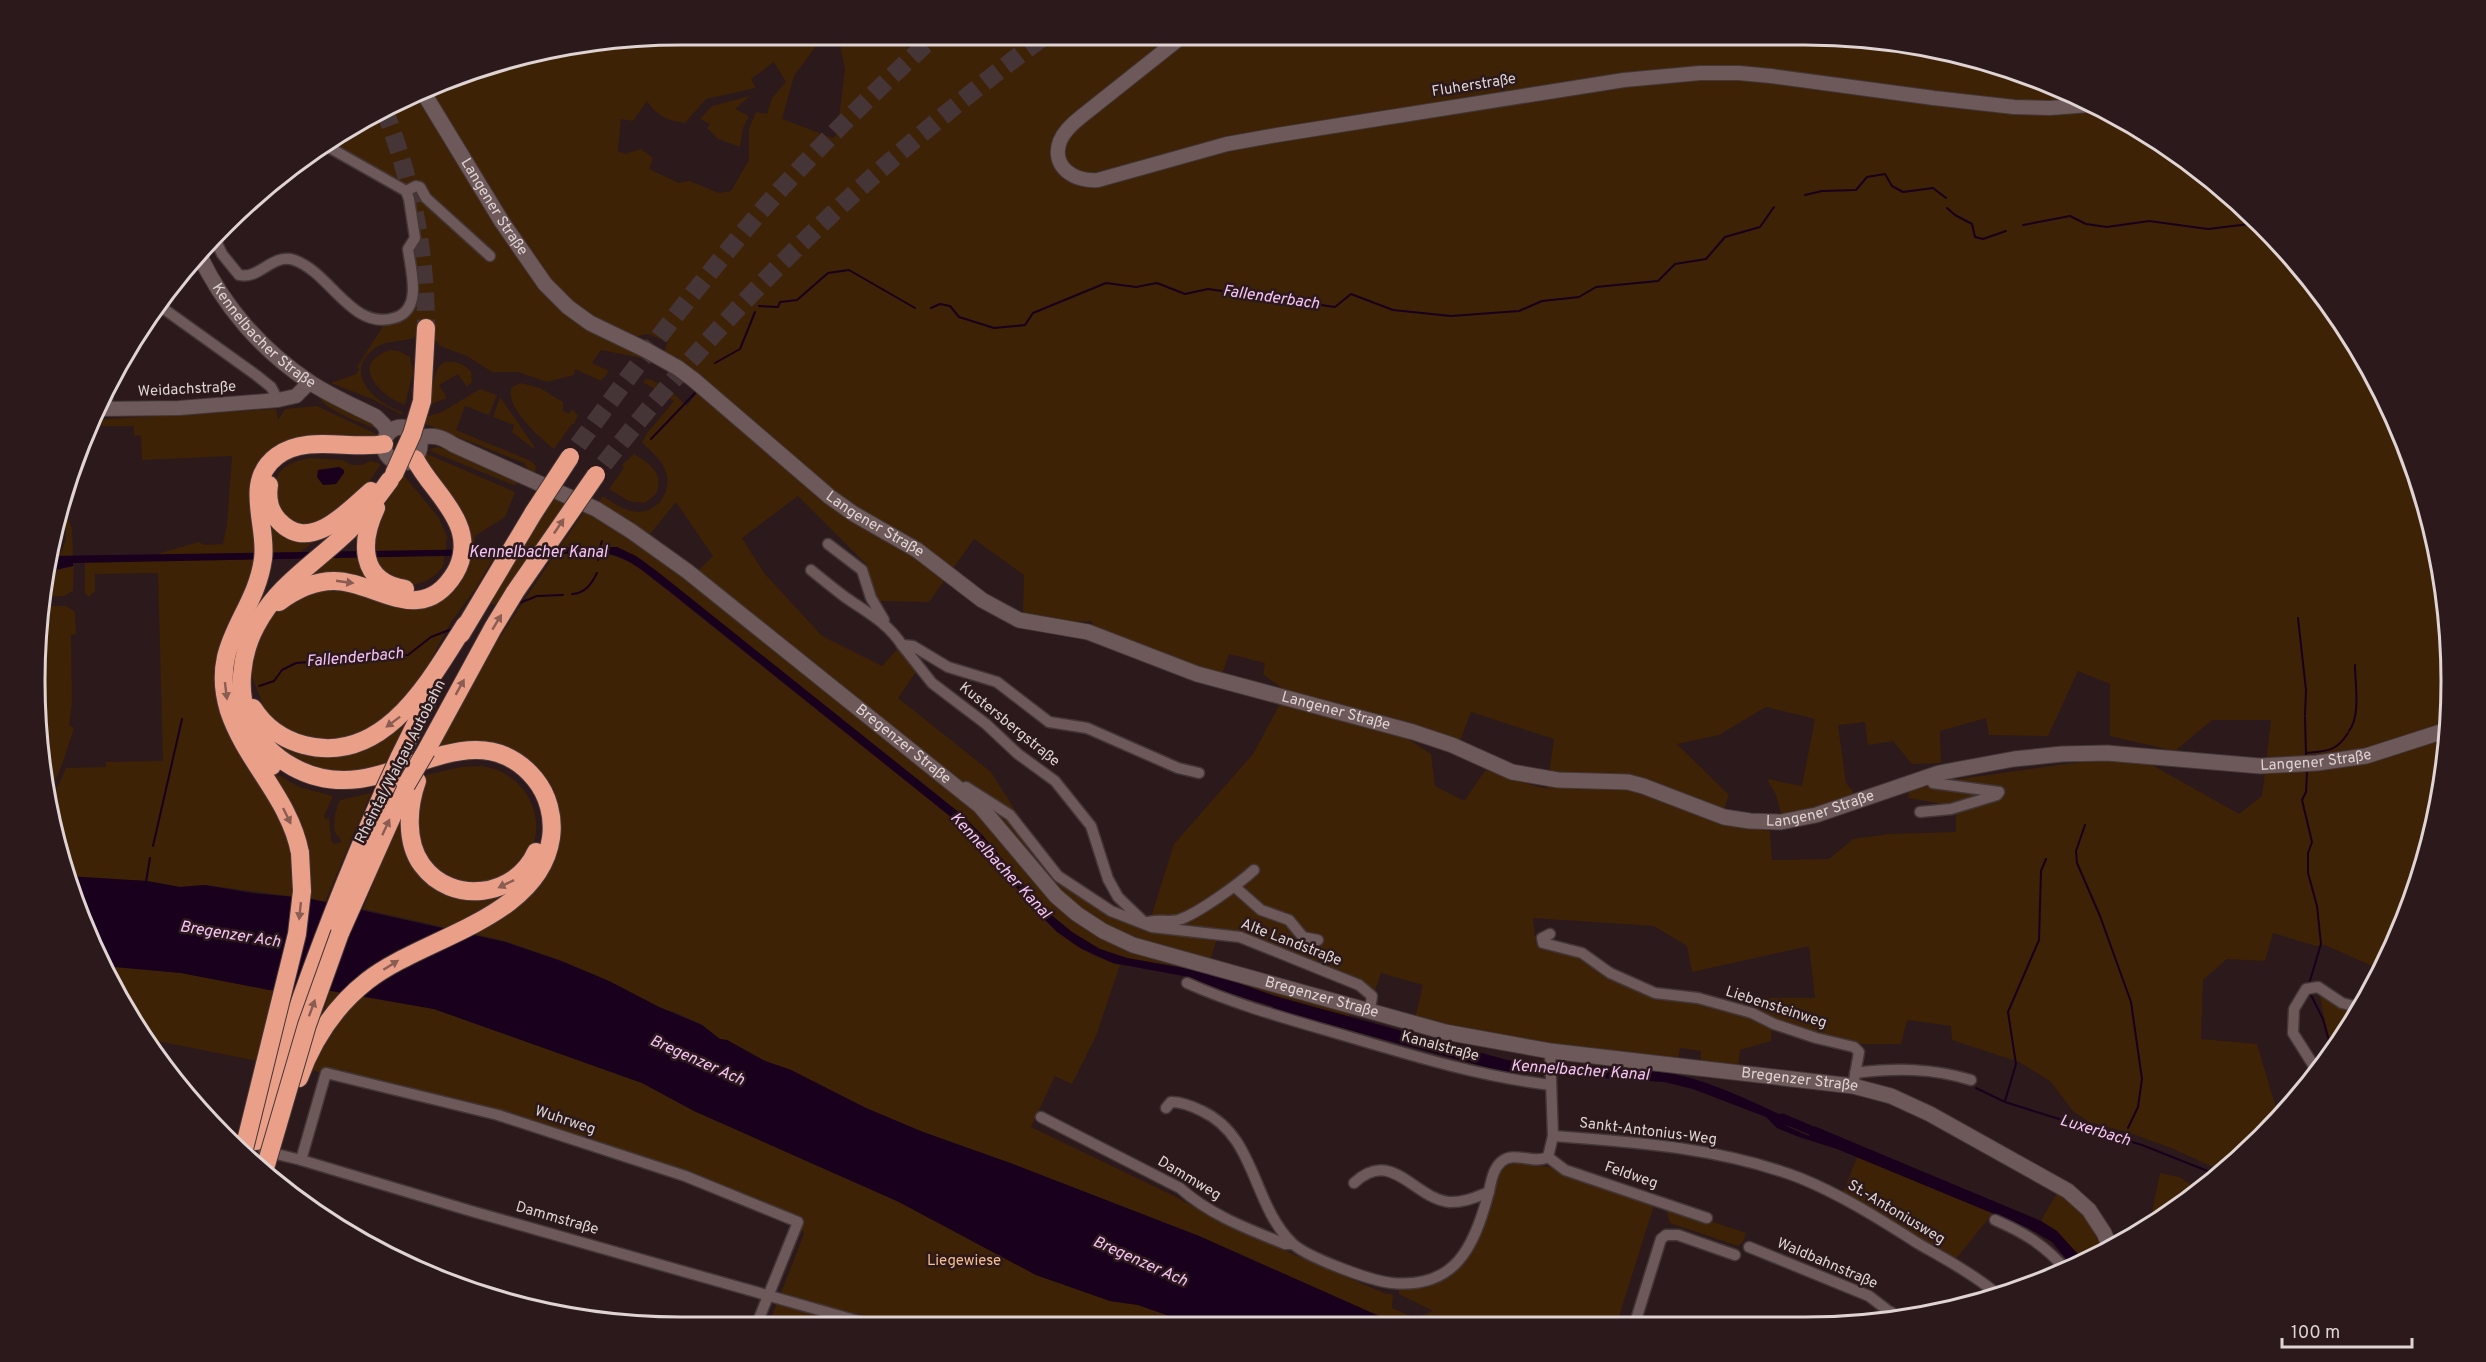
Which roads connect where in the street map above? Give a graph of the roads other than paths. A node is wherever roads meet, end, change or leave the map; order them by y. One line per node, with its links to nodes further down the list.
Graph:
1 (1171, 45): 3 (street, Fluherstraße)
2 (427, 98): 32 (main road, Langener Straße, bridge)
3 (2076, 106)
4 (332, 149): 5 (street)
5 (406, 191): 6 (street); 7 (street)
6 (218, 245)
7 (490, 256)
8 (203, 262): 11 (main road, Kennelbacher Straße)
9 (165, 310): 12 (street, Weidachstraße)
10 (426, 328): 15 (highway, bridge)
11 (310, 382): 12 (street, Weidachstraße); 15 (main road, Kennelbacher Straße)
12 (278, 400): 13 (street, Weidachstraße)
13 (107, 409)
14 (574, 451): 26 (highway, Rheintal/Walgau Autobahn, bridge)
15 (399, 454): 17 (highway); 17 (highway); 18 (highway); 20 (highway); 20 (highway); 24 (highway); 34 (main road, Bregenzer Straße)
16 (600, 469): 33 (highway, Rheintal/Walgau Autobahn, one-way to 16, bridge)
17 (371, 491): 18 (highway)
18 (336, 537): 21 (highway)
19 (828, 544): 25 (street, Kustersbergstraße)
20 (457, 552): 23 (highway, one-way to 20)
21 (300, 566): 23 (highway); 24 (highway)
22 (811, 570): 25 (street, Kustersbergstraße)
23 (260, 619): 28 (highway)
24 (240, 620): 30 (highway, one-way to 30)
25 (885, 624): 27 (street, Kustersbergstraße)
26 (465, 625): 28 (highway, one-way to 28); 36 (highway, Rheintal/Walgau Autobahn, bridge)
27 (902, 645): 31 (street, Kustersbergstraße); 39 (street, Kustersbergstraße)
28 (243, 678): 57 (highway, one-way to 28, bridge)
29 (2439, 733): 32 (main road, Langener Straße)
30 (240, 734): 33 (highway, one-way to 33); 53 (highway, one-way to 53, bridge)
31 (1199, 773)
32 (1928, 776): 35 (street)
33 (412, 783): 36 (highway, Rheintal/Walgau Autobahn, one-way to 33)
34 (956, 787): 39 (street, Alte Landstraße); 44 (main road, Bregenzer Straße)
35 (1920, 812)
36 (358, 868): 56 (highway, Rheintal/Walgau Autobahn, bridge)
37 (1254, 870): 38 (street, Alte Landstraße)
38 (1235, 887): 39 (street, Alte Landstraße); 41 (street, Alte Landstraße)
39 (1145, 923): 44 (street, Alte Landstraße)
40 (1550, 934): 47 (street, Liebensteinweg)
41 (1318, 940)
42 (1186, 983): 49 (street, Kanalstraße)
43 (2352, 1005): 46 (street)
44 (1370, 1010): 45 (main road, Bregenzer Straße)
45 (1550, 1056): 47 (main road, Bregenzer Straße); 49 (street)
46 (2313, 1064)
47 (1854, 1080): 48 (street); 64 (main road, Bregenzer Straße)
48 (1971, 1080)
49 (1551, 1083): 52 (street)
50 (1166, 1108): 65 (street)
51 (1041, 1117): 65 (street, Dammweg)
52 (1553, 1136): 55 (street); 59 (street, Sankt-Antonius-Weg)
53 (245, 1144)
54 (249, 1147): 58 (street, Dammstraße)
55 (1548, 1157): 61 (street, Dammweg); 62 (street, Feldweg)
56 (262, 1159)
57 (263, 1160)
58 (301, 1160): 70 (street, Dammstraße); 70 (street, Wuhrweg)
59 (1778, 1171): 69 (street, St.-Antoniusweg)
60 (1354, 1184): 61 (street)
61 (1489, 1192): 65 (street, Dammweg)
62 (1707, 1218)
63 (1995, 1220): 68 (street)
64 (2107, 1240)
65 (1292, 1244)
66 (1749, 1247): 71 (street, Waldbahnstraße)
67 (1735, 1255): 74 (street)
68 (2060, 1263)
69 (1990, 1289)
70 (768, 1295): 72 (street); 73 (street, Dammstraße)
71 (1889, 1312)
72 (759, 1317)
73 (844, 1317)
74 (1637, 1317)

